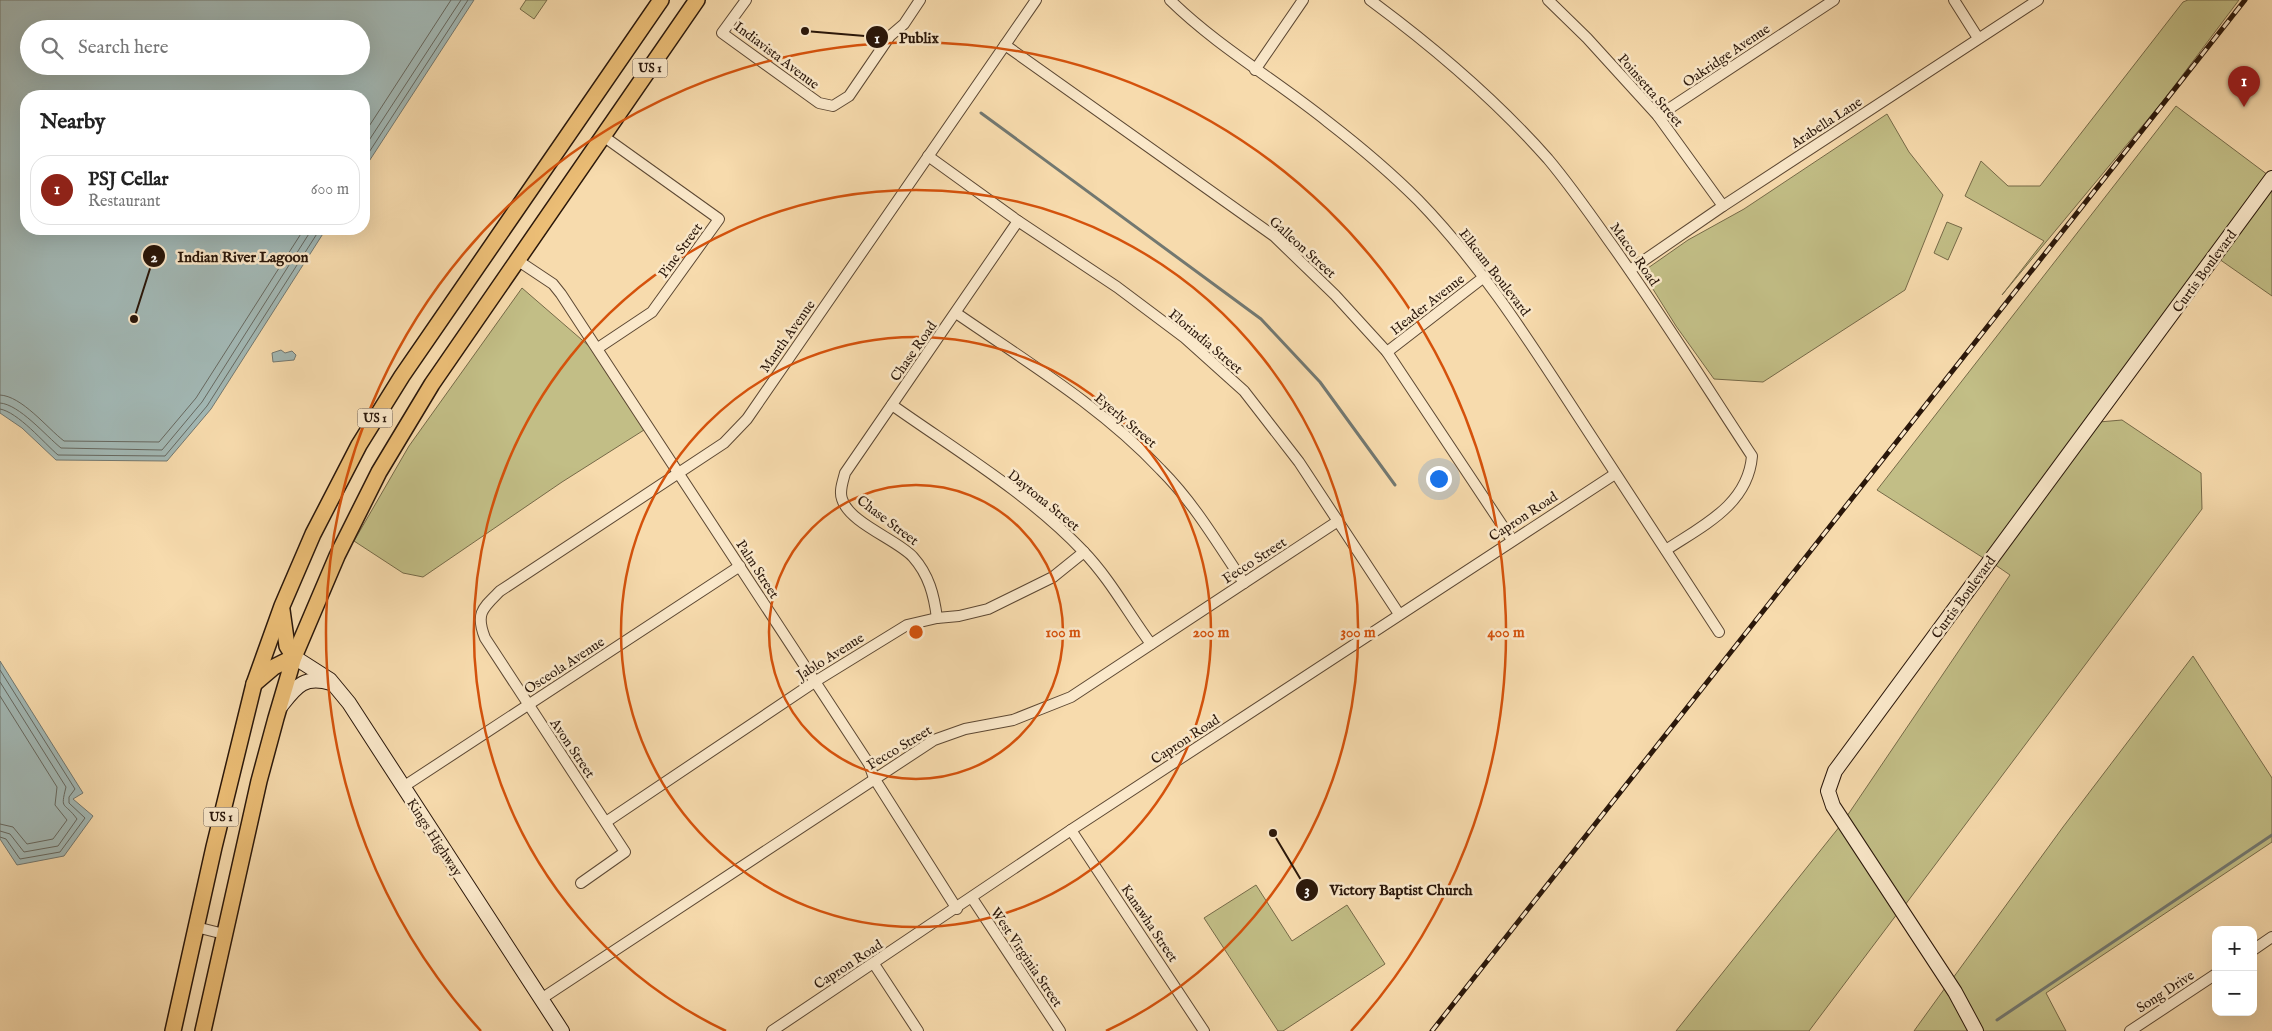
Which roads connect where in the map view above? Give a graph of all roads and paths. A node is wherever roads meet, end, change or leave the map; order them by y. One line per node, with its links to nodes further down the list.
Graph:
1 (661, 0): 38 (main road, US 1)
2 (697, 0): 17 (main road, US 1)
3 (746, 0): 4 (street, Indiavista Avenue)
4 (920, 0)
5 (1036, 0): 14 (street, Manth Avenue)
6 (1170, 0): 15 (street, Elkcam Boulevard)
7 (1303, 0): 15 (street)
8 (1370, 0): 23 (street, Macco Road)
9 (1548, 0): 16 (street, Poinsetta Street)
10 (1834, 0): 16 (street, Oakridge Avenue)
11 (1954, 0): 13 (street)
12 (2038, 0): 13 (street, Arabella Lane)
13 (1978, 38): 20 (street, Arabella Lane)
14 (1005, 45): 18 (street, Manth Avenue); 27 (street, Galleon Street)
15 (1255, 70): 24 (street, Elkcam Boulevard)
16 (1658, 116): 20 (street, Poinsetta Street)
17 (603, 136): 22 (main road, US 1); 26 (street, Pine Street)
18 (928, 156): 21 (street, Florindia Street); 29 (street, Manth Avenue)
19 (2272, 178): 71 (street, Curtis Boulevard)
20 (1723, 206): 23 (street, Arabella Lane)
21 (1018, 221): 25 (street, Chase Road); 32 (street, Florindia Street)
22 (517, 260): 26 (street, Palm Street); 44 (main road, US 1)
23 (1630, 270): 34 (street, Macco Road)
24 (1484, 277): 27 (street, Header Avenue); 30 (street, Elkcam Boulevard)
25 (956, 313): 28 (street, Chase Road); 37 (street, Eyerly Street)
26 (598, 348): 29 (street, Palm Street)
27 (1387, 352): 33 (street, Galleon Street)
28 (892, 405): 31 (street, Chase Road); 35 (street, Daytona Street)
29 (680, 473): 36 (street, Palm Street); 39 (street, Manth Avenue)
30 (1615, 474): 33 (street, Capron Road); 34 (street, Elkcam Boulevard)
31 (842, 500): 41 (street, Chase Street)
32 (1338, 521): 37 (street, Fecco Street); 40 (street, Florindia Street)
33 (1512, 540): 40 (street, Capron Road)
34 (1666, 550): 42 (street, Elkcam Boulevard)
35 (1084, 552): 41 (street, Jablo Avenue); 43 (street, Daytona Street)
36 (740, 566): 45 (street, Palm Street); 48 (street, Osceola Avenue)
37 (1244, 583): 43 (street, Fecco Street)
38 (282, 606): 44 (main road); 46 (main road, US 1)
39 (482, 610): 48 (street, Avon Street)
40 (1399, 614): 53 (street, Capron Road)
41 (937, 618): 45 (street, Jablo Avenue)
42 (1718, 632)
43 (1151, 644): 50 (street, Fecco Street)
44 (294, 657): 46 (main road); 47 (street, Kings Highway); 49 (main road, US 1)
45 (816, 681): 50 (street, Palm Street); 52 (street, Jablo Avenue)
46 (254, 684): 57 (main road, US 1)
47 (334, 684): 49 (street); 51 (street, Kings Highway)
48 (528, 705): 51 (street, Osceola Avenue); 52 (street, Avon Street)
49 (279, 708): 58 (main road, US 1)
50 (874, 778): 56 (street, Palm Street); 63 (street, Fecco Street)
51 (403, 787): 63 (street, Kings Highway)
52 (606, 822): 54 (street, Avon Street)
53 (1071, 830): 55 (street, Capron Road); 70 (street, Kanawha Street)
54 (581, 883)
55 (972, 898): 56 (street, Capron Road); 69 (street, West Virginia Street)
56 (957, 909): 61 (street, Capron Road)
57 (196, 927): 58 (street); 64 (main road, US 1)
58 (224, 934): 65 (main road, US 1)
59 (2272, 937): 60 (street)
60 (2257, 947)
61 (874, 964): 67 (street, Capron Road); 68 (street)
62 (2212, 977): 72 (street, Song Drive)
63 (541, 999): 66 (street, Kings Highway)
64 (173, 1031)
65 (203, 1031)
66 (562, 1031)
67 (772, 1031)
68 (918, 1031)
69 (1060, 1031)
70 (1204, 1031)
71 (1976, 1031)
72 (2130, 1031)

